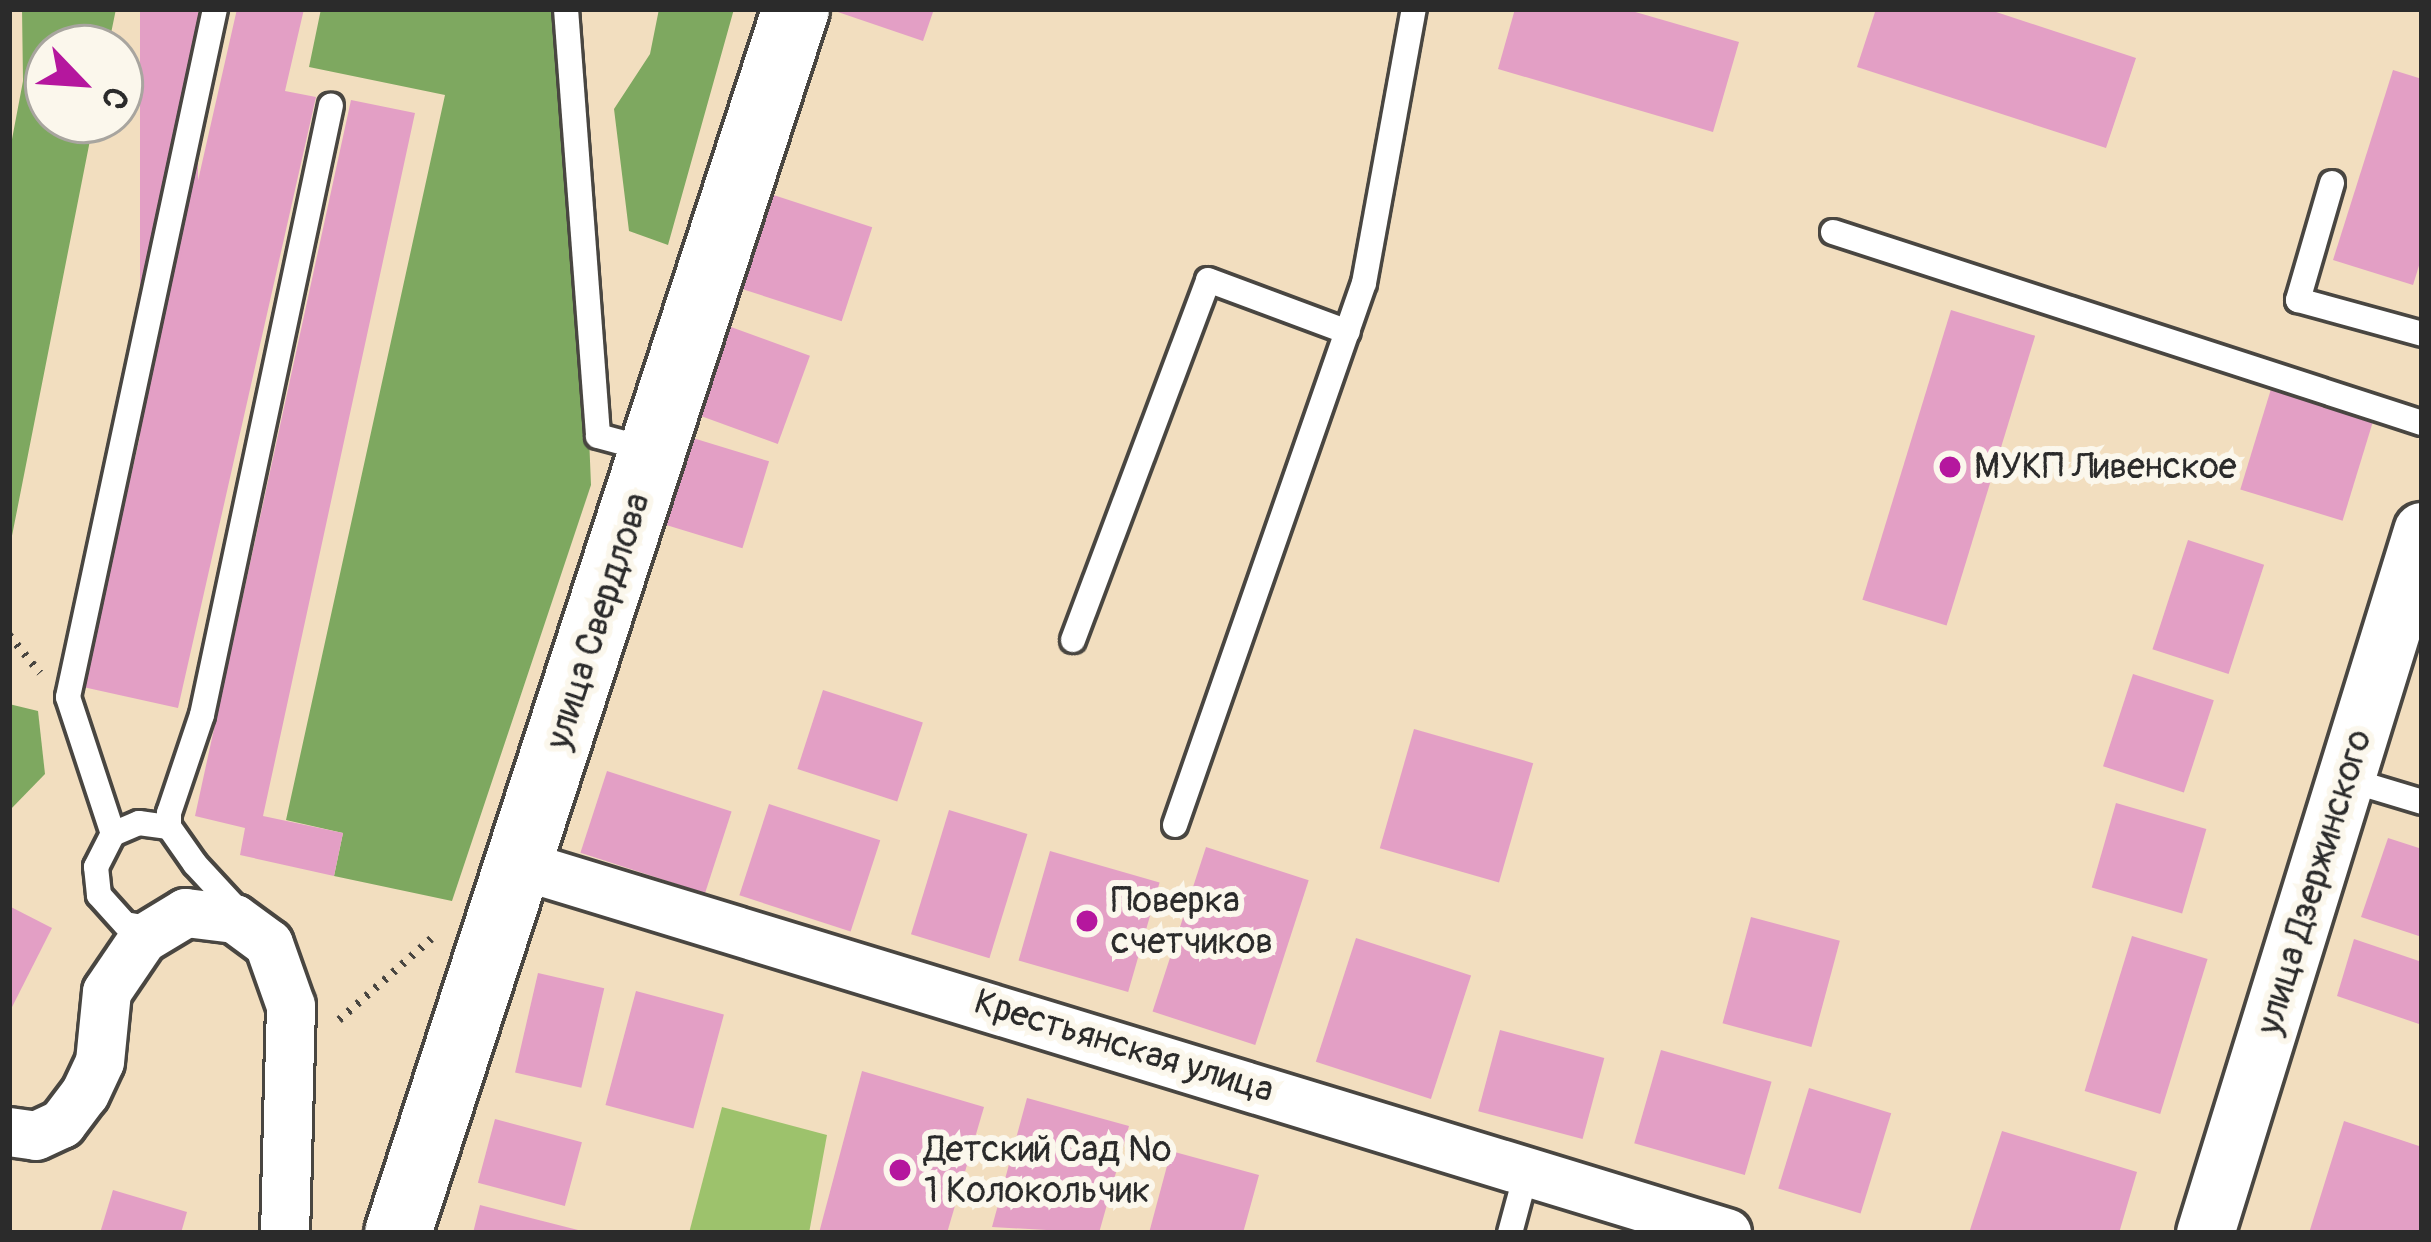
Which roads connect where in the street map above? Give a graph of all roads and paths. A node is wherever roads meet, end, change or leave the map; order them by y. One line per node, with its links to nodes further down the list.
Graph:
1 (215, 9): 18 (lane)
2 (566, 9): 11 (lane)
3 (796, 9): 11 (main road, улица Свердлова)
4 (1414, 9): 8 (lane)
5 (331, 106): 17 (lane)
6 (2332, 183): 9 (lane)
7 (1833, 232): 10 (lane)
8 (1348, 332): 13 (lane); 16 (lane)
9 (2422, 334)
10 (2422, 423)
11 (652, 451): 20 (main road, улица Свердлова)
12 (2422, 530): 14 (street, улица Дзержинского)
13 (1073, 640)
14 (2346, 779): 15 (lane); 31 (street, улица Дзержинского)
15 (2422, 802)
16 (1175, 825)
17 (169, 827): 18 (lane); 19 (lane)
18 (113, 835): 21 (lane)
19 (195, 864): 21 (lane); 23 (lane)
20 (520, 865): 26 (street, Крестьянская улица); 28 (main road, улица Свердлова)
21 (171, 921): 23 (street); 25 (street)
22 (451, 924): 24 (path)
23 (269, 944): 24 (street)
24 (289, 1069): 27 (street)
25 (9, 1132)
26 (1527, 1170): 29 (lane); 30 (street, Крестьянская улица)
27 (285, 1233)
28 (398, 1233)
29 (1510, 1233)
30 (1727, 1233)
31 (2205, 1233)

